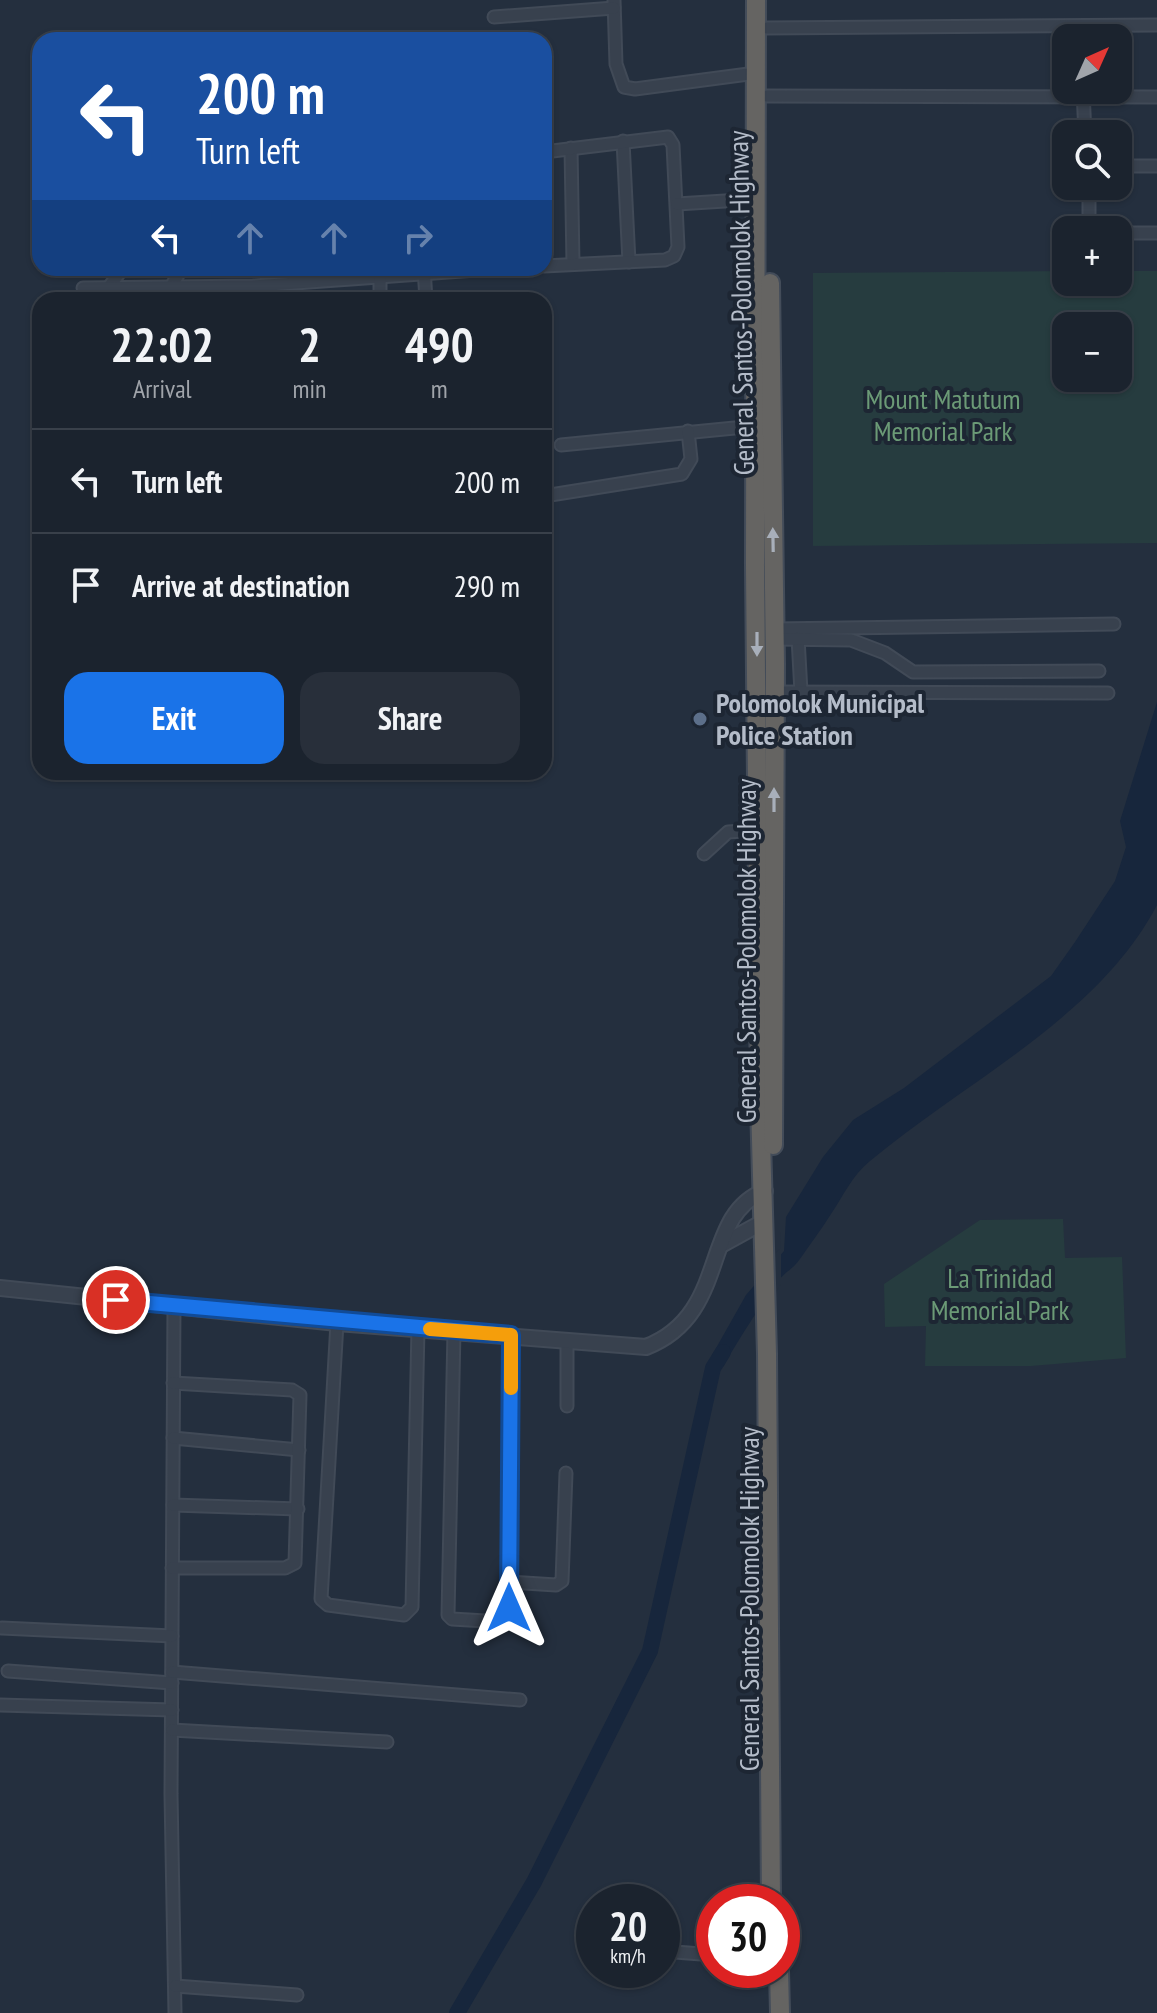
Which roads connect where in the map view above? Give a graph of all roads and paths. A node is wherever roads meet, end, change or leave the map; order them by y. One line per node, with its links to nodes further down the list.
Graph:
1 (756, 0): 9 (highway)
2 (767, 0): 7 (highway, General Santos-Polomolok Highway)
3 (614, 4): 4 (street); 9 (street)
4 (494, 17)
5 (1157, 25): 6 (street)
6 (1132, 27)
7 (767, 28): 8 (street); 11 (highway, General Santos-Polomolok Highway)
8 (1052, 32)
9 (756, 73): 19 (highway)
10 (1052, 94): 11 (street)
11 (767, 96): 39 (highway, General Santos-Polomolok Highway, one-way to 11)
12 (1132, 96): 13 (street)
13 (1157, 97)
14 (623, 141): 15 (street); 20 (street); 23 (street)
15 (571, 148): 16 (street); 24 (street)
16 (552, 151)
17 (1132, 166): 18 (street)
18 (1157, 166)
19 (757, 199): 20 (street); 34 (highway)
20 (677, 204): 23 (street)
21 (1132, 233): 22 (street)
22 (1157, 233)
23 (629, 262): 24 (street)
24 (573, 264): 25 (street)
25 (552, 265)
26 (117, 276): 30 (street)
27 (177, 276): 31 (street)
28 (369, 276): 29 (street)
29 (253, 286): 31 (street); 33 (street)
30 (109, 287): 31 (street); 32 (street)
31 (171, 287)
32 (83, 288)
33 (252, 292)
34 (755, 426): 35 (street); 45 (highway, one-way to 45)
35 (688, 431): 36 (street); 37 (street)
36 (561, 445)
37 (552, 495)
38 (1114, 624): 39 (street)
39 (774, 634): 40 (street); 42 (highway, General Santos-Polomolok Highway)
40 (798, 638): 41 (street); 43 (street)
41 (1099, 671)
42 (774, 692): 43 (street); 50 (highway, General Santos-Polomolok Highway, one-way to 42)
43 (801, 692): 44 (street)
44 (1108, 693)
45 (759, 830): 46 (street); 47 (highway)
46 (704, 854)
47 (765, 1191): 48 (highway); 49 (street)
48 (765, 1221): 49 (street); 50 (highway)
49 (721, 1245): 58 (street)
50 (770, 1247): 53 (highway)
51 (0, 1288): 52 (street)
52 (174, 1306): 54 (street); 59 (street)
53 (770, 1318): 77 (highway); 78 (highway, General Santos-Polomolok Highway)
54 (337, 1323): 55 (street); 55 (street)
55 (418, 1328): 56 (street)
56 (454, 1331): 57 (street); 67 (street)
57 (511, 1335): 58 (street); 67 (street)
58 (567, 1341): 60 (street)
59 (173, 1383): 61 (street); 62 (street)
60 (567, 1406)
61 (173, 1438): 62 (street); 64 (street)
62 (299, 1450): 65 (street)
63 (566, 1473): 67 (street)
64 (173, 1505): 65 (street); 66 (street)
65 (298, 1509): 66 (street)
66 (172, 1568): 69 (street)
67 (509, 1582)
68 (2, 1628): 69 (street)
69 (172, 1636): 71 (street)
70 (8, 1671): 71 (street)
71 (172, 1678): 72 (street); 74 (street)
72 (520, 1700)
73 (0, 1705): 74 (street)
74 (172, 1710): 75 (street)
75 (172, 1730): 76 (street); 79 (street)
76 (387, 1742)
77 (771, 1884)
78 (779, 1884)
79 (175, 1986): 82 (street); 83 (street)
80 (771, 1988): 84 (highway)
81 (779, 1988): 85 (highway)
82 (297, 1995)
83 (175, 2013)
84 (771, 2013)
85 (780, 2013)

